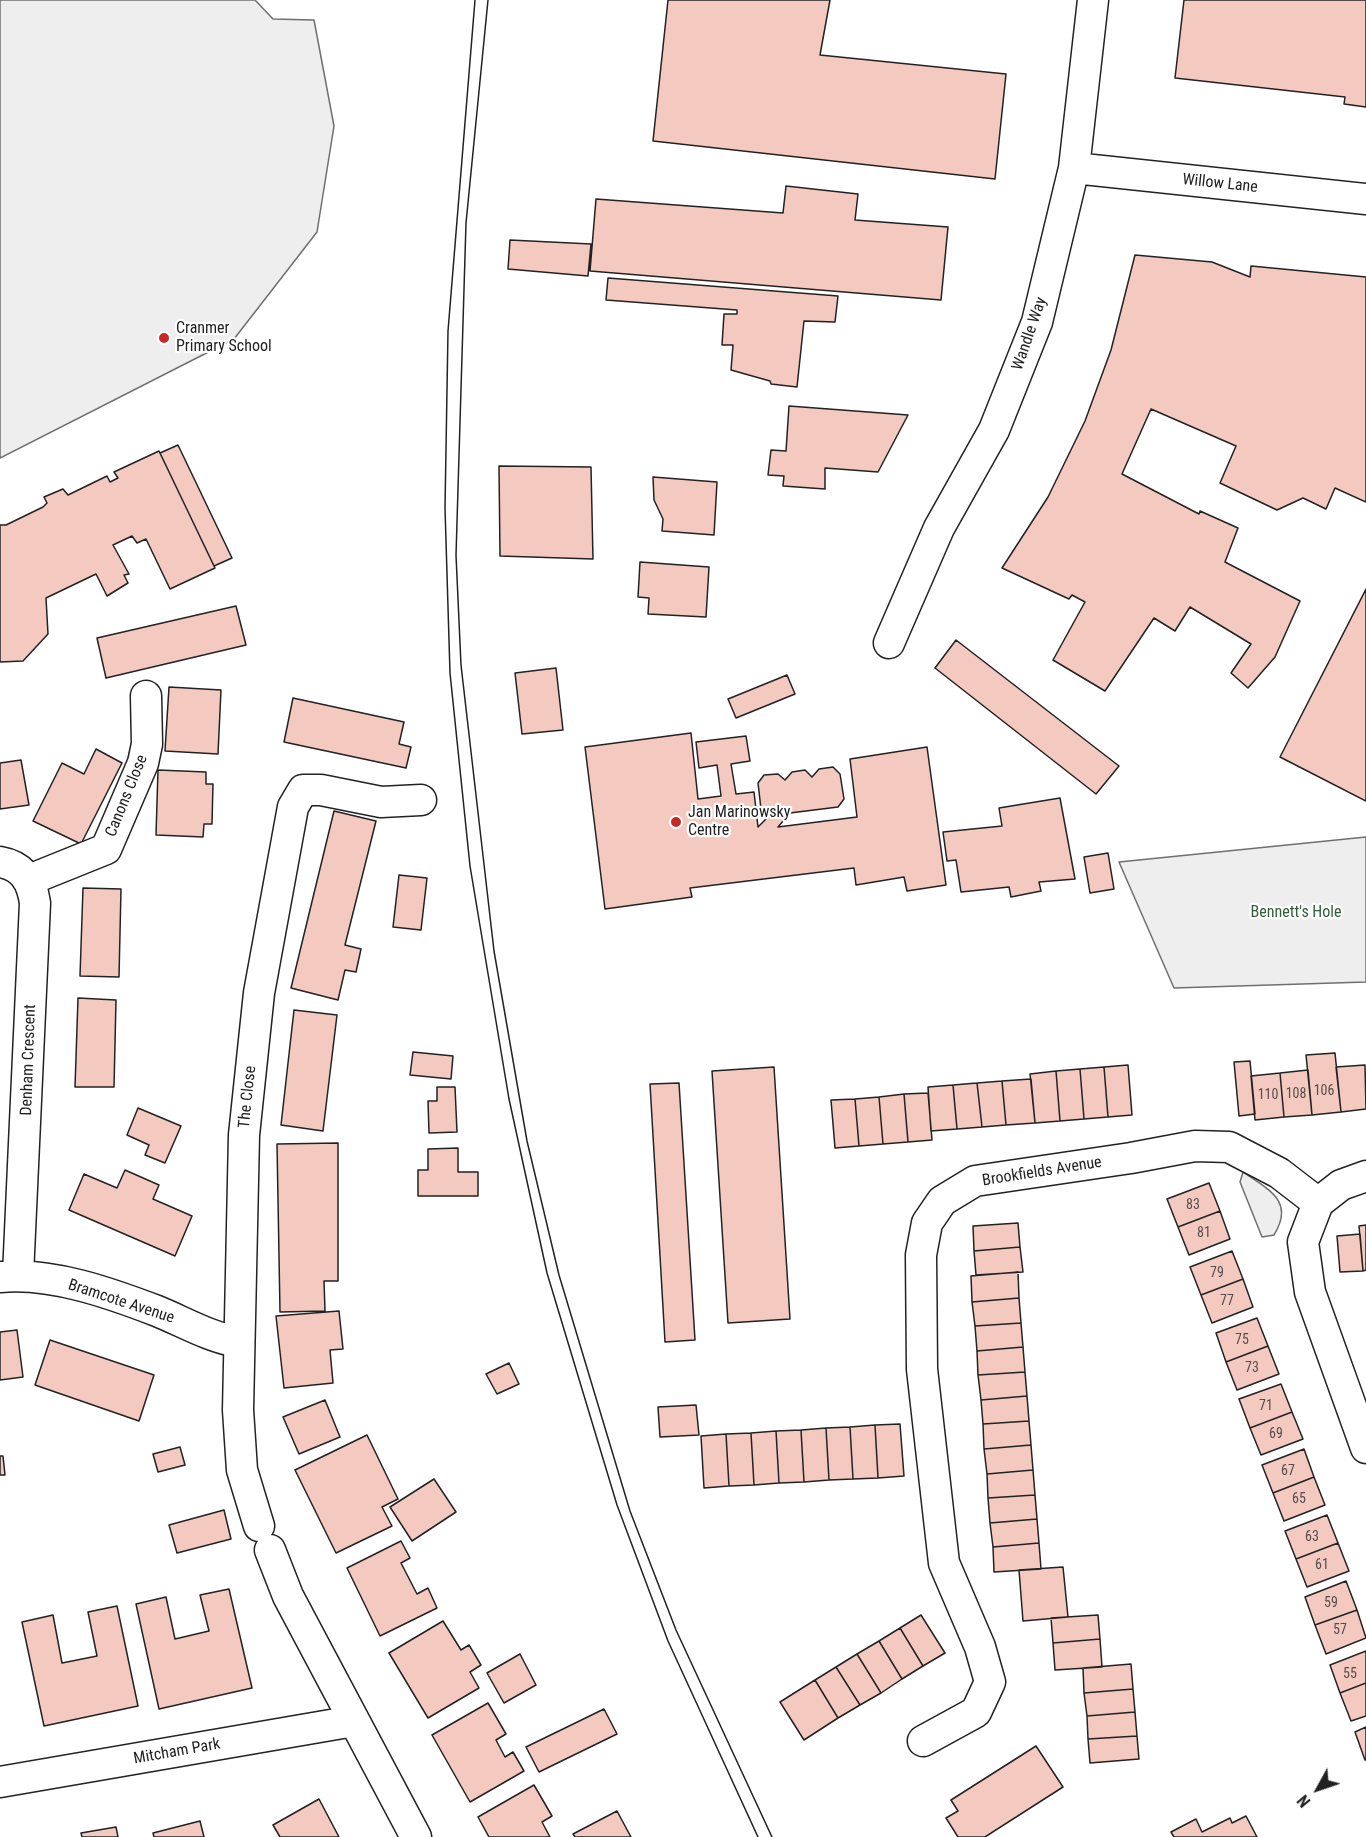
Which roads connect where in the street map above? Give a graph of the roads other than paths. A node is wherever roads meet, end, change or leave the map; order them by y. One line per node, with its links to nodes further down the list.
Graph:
1 (1093, 0): 2 (street, Wandle Way)
2 (1074, 168): 3 (street, Willow Lane); 4 (street, Wandle Way)
3 (1366, 199)
4 (889, 643)
5 (146, 696): 8 (street, Canons Close)
6 (422, 800): 12 (street, The Close)
7 (0, 862): 8 (street)
8 (29, 880): 11 (street, Denham Crescent)
9 (1366, 1176): 10 (street)
10 (1318, 1203): 13 (street); 15 (street, Brookfields Avenue)
11 (9, 1276): 12 (street, Bramcote Avenue)
12 (238, 1342): 14 (street, The Close)
13 (1366, 1448)
14 (354, 1721): 16 (street, Mitcham Park); 17 (street)
15 (922, 1741)
16 (0, 1782)
17 (416, 1837)

